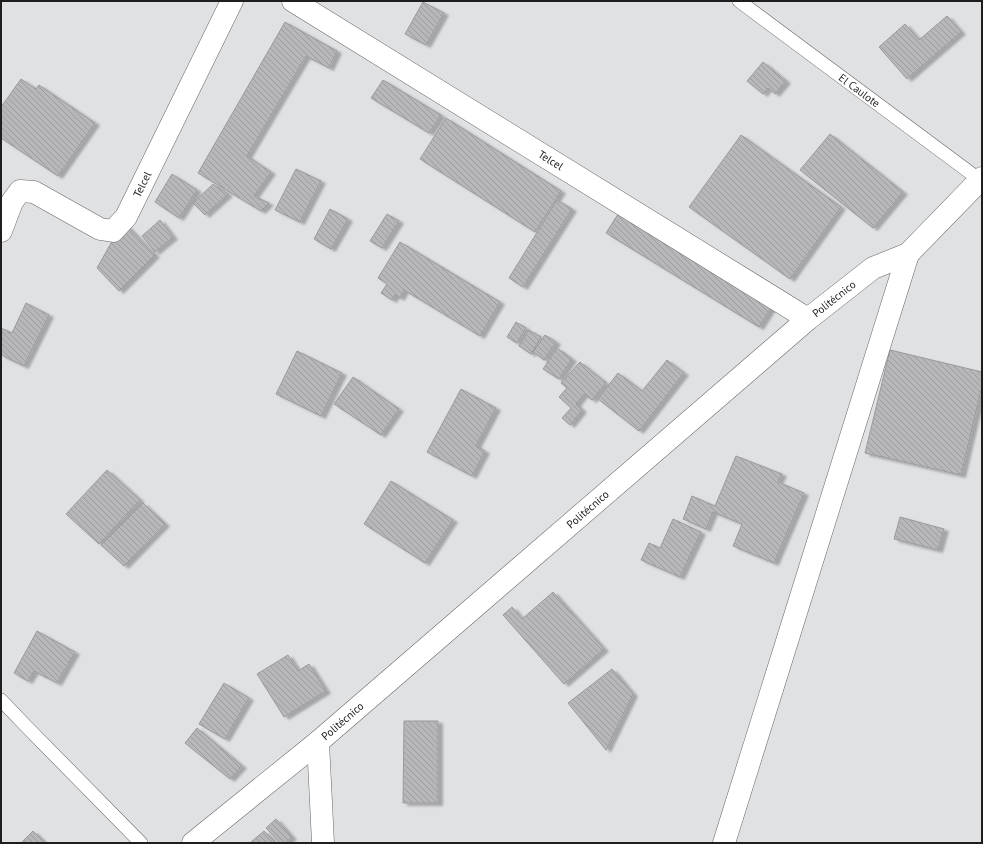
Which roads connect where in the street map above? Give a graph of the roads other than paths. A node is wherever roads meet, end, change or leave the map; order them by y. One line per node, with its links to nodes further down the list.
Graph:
1 (232, 1): 5 (street, Telcel)
2 (293, 1): 7 (street, Telcel)
3 (739, 1): 4 (lane, El Caulote)
4 (981, 179): 6 (street, Politécnico)
5 (1, 231)
6 (908, 254): 7 (street, Politécnico); 13 (street)
7 (808, 319): 9 (street, Politécnico)
8 (1, 700): 10 (lane)
9 (318, 742): 11 (street, Politécnico); 12 (street)
10 (141, 843)
11 (193, 843)
12 (323, 843)
13 (724, 843)

